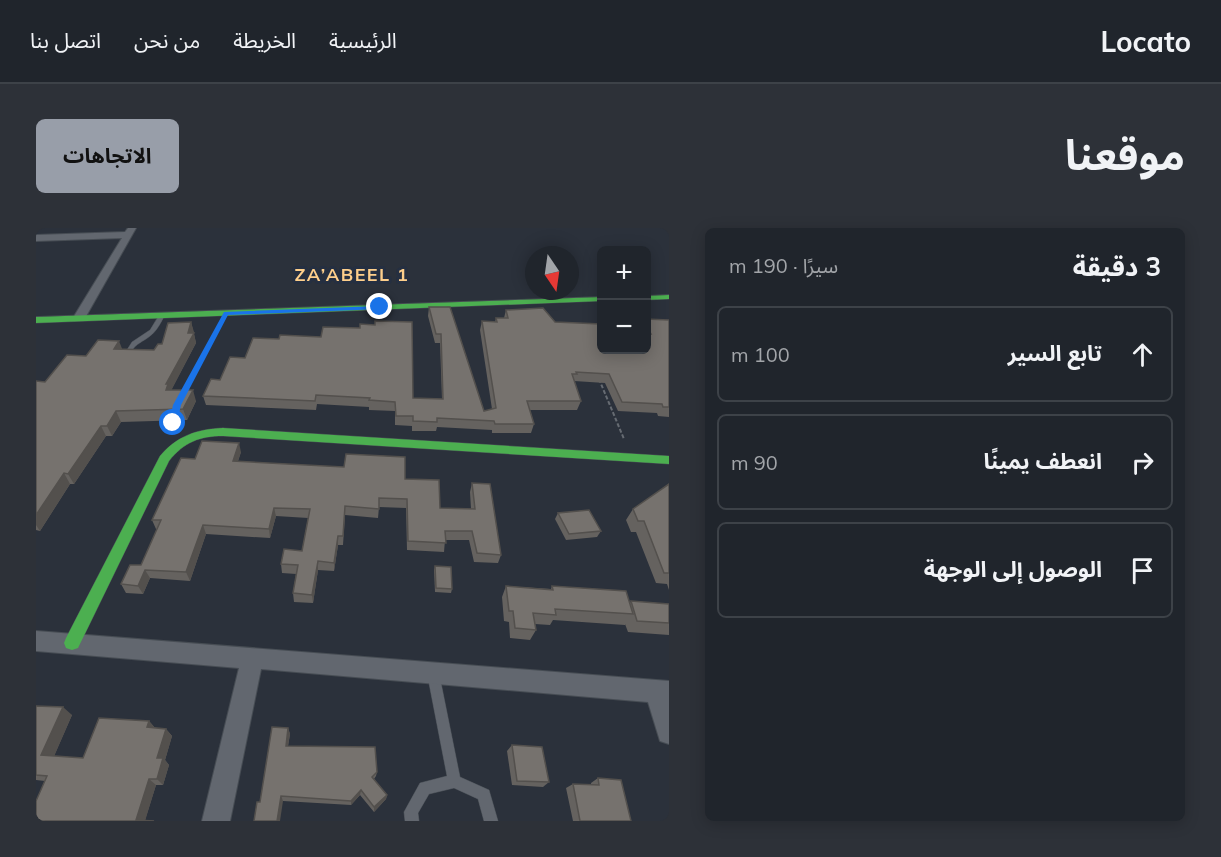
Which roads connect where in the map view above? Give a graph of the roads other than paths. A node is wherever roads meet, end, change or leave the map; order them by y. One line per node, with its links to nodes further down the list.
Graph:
1 (130, 232): 2 (street); 7 (street)
2 (36, 238)
3 (669, 297): 4 (street)
4 (651, 298)
5 (597, 299): 6 (street)
6 (162, 315): 7 (street); 9 (lane)
7 (79, 318): 8 (street)
8 (36, 320)
9 (144, 357)
10 (669, 460): 12 (street)
11 (36, 641): 12 (street)
12 (72, 644): 13 (street)
13 (252, 658): 14 (street); 18 (street)
14 (433, 673): 15 (street); 17 (lane)
15 (662, 691): 16 (street)
16 (669, 732)
17 (454, 781): 19 (lane); 20 (lane)
18 (216, 821)
19 (412, 821)
20 (490, 821)

